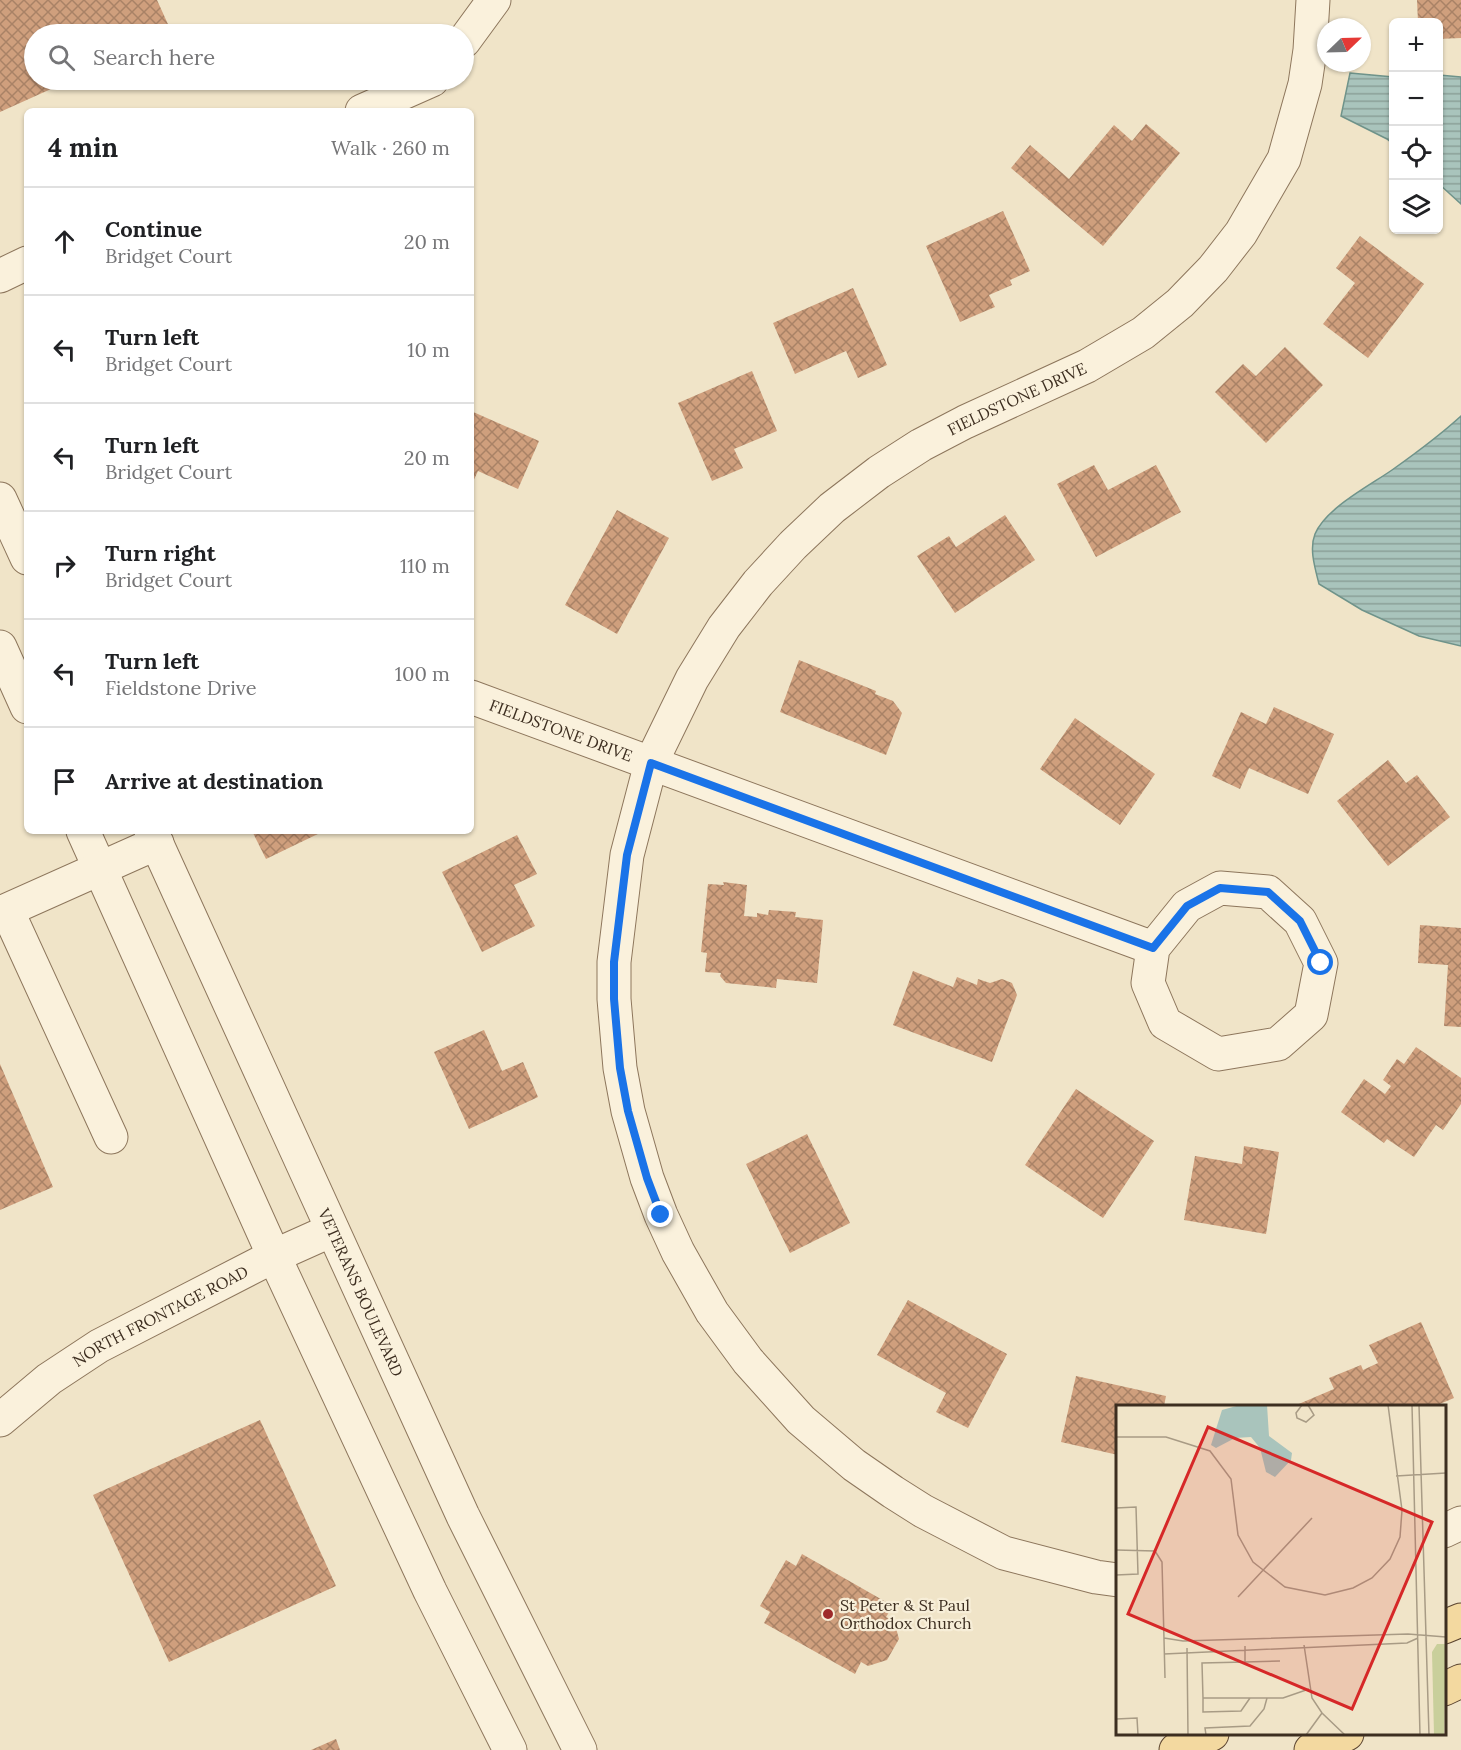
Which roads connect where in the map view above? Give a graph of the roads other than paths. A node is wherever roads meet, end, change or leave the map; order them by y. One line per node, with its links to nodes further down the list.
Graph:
1 (494, 0): 3 (street)
2 (1313, 0): 13 (street, FIELDSTONE DRIVE)
3 (474, 27)
4 (409, 90): 5 (street)
5 (369, 108)
6 (24, 264): 7 (street)
7 (0, 276)
8 (0, 499): 9 (street)
9 (24, 551)
10 (0, 647): 12 (street)
11 (474, 698): 13 (street, FIELDSTONE DRIVE)
12 (24, 700)
13 (651, 763): 18 (street); 25 (street, FIELDSTONE DRIVE)
14 (84, 834): 16 (street)
15 (154, 837): 16 (street); 20 (street, VETERANS BOULEVARD)
16 (100, 868): 17 (street); 21 (street)
17 (4, 902): 19 (street)
18 (1153, 948): 18 (street)
19 (111, 1137)
20 (332, 1230): 21 (street, NORTH FRONTAGE ROAD); 33 (street, VETERANS BOULEVARD)
21 (274, 1256): 22 (street, NORTH FRONTAGE ROAD); 32 (street)
22 (3, 1409)
23 (1461, 1523): 24 (street)
24 (1446, 1530)
25 (1116, 1580)
26 (1461, 1620): 27 (main road)
27 (1446, 1626)
28 (1461, 1681): 29 (main road)
29 (1446, 1688)
30 (1210, 1735): 34 (main road)
31 (1345, 1735): 35 (main road)
32 (510, 1750)
33 (580, 1750)
34 (1176, 1750)
35 (1311, 1750)

